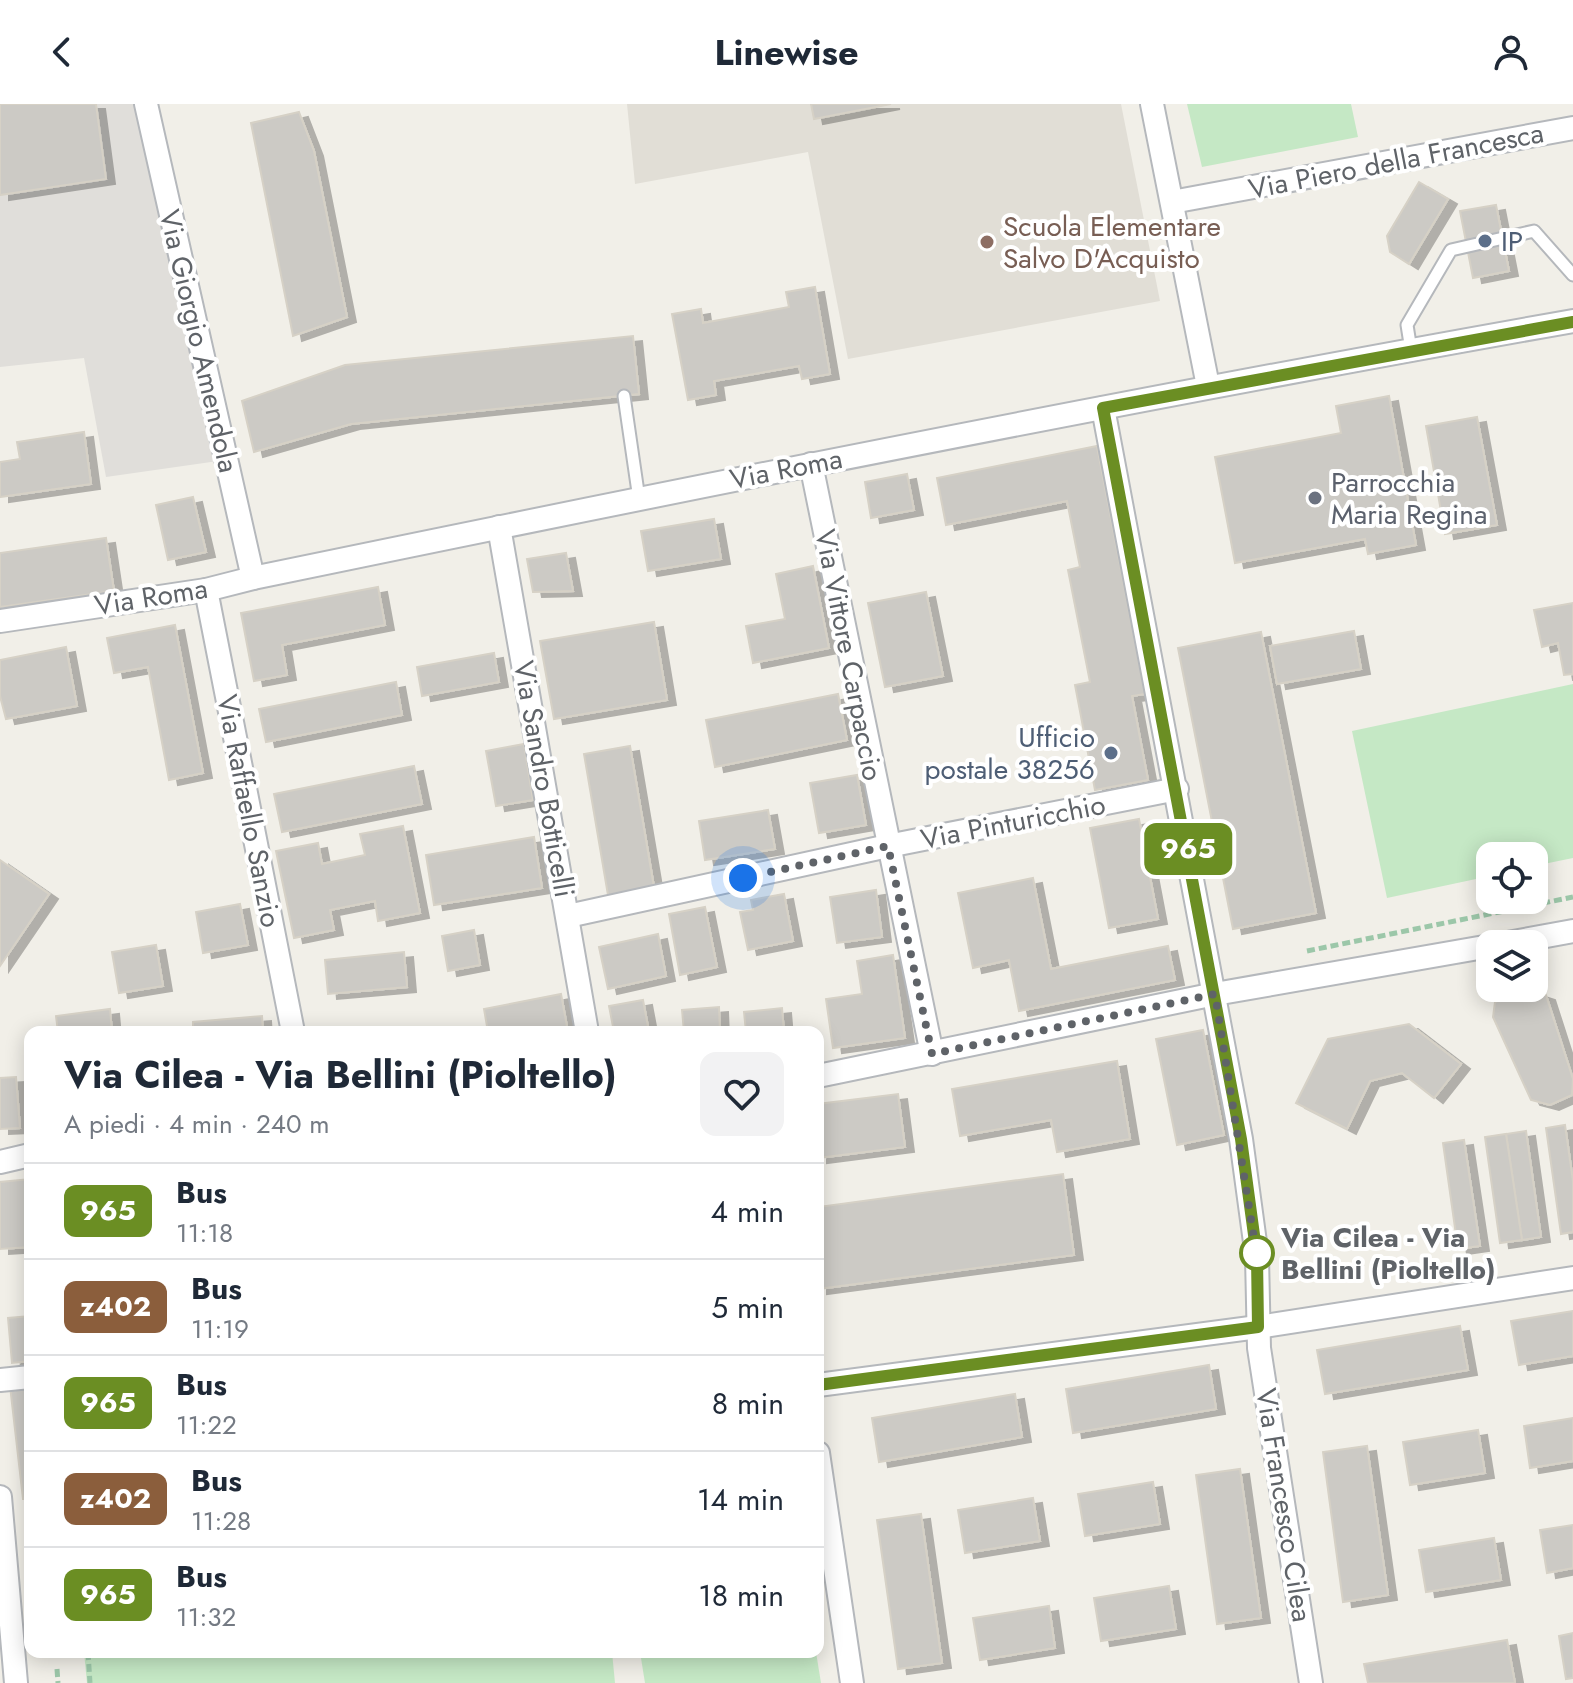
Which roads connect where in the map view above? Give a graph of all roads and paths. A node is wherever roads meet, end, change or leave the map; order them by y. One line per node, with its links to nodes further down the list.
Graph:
1 (146, 104): 14 (street, Via Giorgio Amendola)
2 (1152, 104): 4 (street)
3 (1573, 128): 4 (street, Via Piero della Francesca)
4 (1172, 202): 8 (street)
5 (1573, 275): 7 (lane)
6 (1573, 321): 7 (street, Via Roma)
7 (1411, 350): 8 (street, Via Roma)
8 (1208, 386): 10 (street, Via Roma)
9 (624, 396): 12 (lane)
10 (1103, 408): 11 (street, Via Roma); 17 (street, Via Francesco Cilea)
11 (811, 464): 12 (street, Via Roma); 18 (street, Via Vittore Carpaccio)
12 (639, 499): 13 (street, Via Roma)
13 (499, 527): 14 (street, Via Roma); 20 (street, Via Sandro Botticelli)
14 (253, 578): 15 (street, Via Roma)
15 (206, 590): 16 (street, Via Roma); 26 (street, Via Raffaello Sanzio)
16 (0, 621)
17 (1177, 789): 18 (street, Via Pinturicchio); 25 (street, Via Francesco Cilea)
18 (888, 846): 20 (street, Via Pinturicchio); 28 (street, Via Vittore Carpaccio)
19 (1573, 897): 24 (path)
20 (568, 916): 27 (street, Via Sandro Botticelli)
21 (1573, 931): 22 (street)
22 (1548, 936)
23 (1476, 948): 25 (street)
24 (1301, 953)
25 (1215, 994): 28 (street); 33 (street, Via Francesco Cilea)
26 (292, 1026)
27 (586, 1026)
28 (932, 1054): 29 (street)
29 (824, 1075)
30 (24, 1156): 31 (street)
31 (0, 1162)
32 (1573, 1278): 33 (street)
33 (1258, 1327): 36 (street); 46 (street, Via Francesco Cilea)
34 (24, 1378): 35 (street)
35 (0, 1380)
36 (824, 1384)
37 (824, 1494): 45 (street)
38 (0, 1497): 39 (street)
39 (0, 1503): 42 (street)
40 (88, 1658): 44 (path)
41 (57, 1669): 43 (path)
42 (11, 1676)
43 (58, 1683)
44 (90, 1683)
45 (852, 1683)
46 (1311, 1683)

